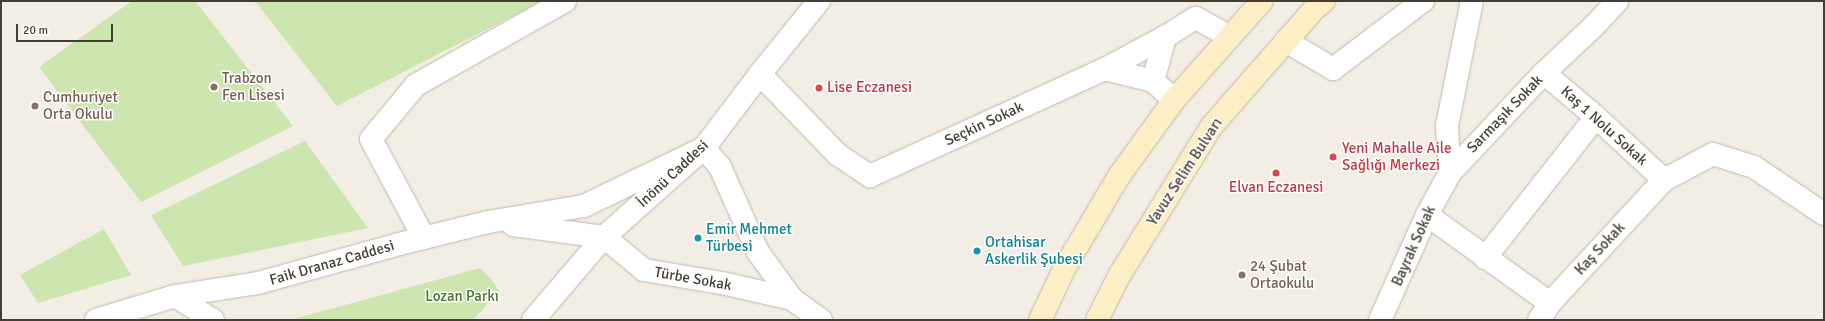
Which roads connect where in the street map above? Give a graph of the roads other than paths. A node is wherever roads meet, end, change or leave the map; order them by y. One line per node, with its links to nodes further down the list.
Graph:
1 (565, 1): 24 (street)
2 (819, 1): 13 (street, İnönü Caddesi)
3 (1262, 1): 9 (main road)
4 (1324, 1): 10 (main road, Yavuz Selim Bulvarı)
5 (1423, 1): 10 (street)
6 (1472, 1): 18 (street, Sarmaşık Sokak)
7 (1617, 1): 12 (street, Sarmaşık Sokak)
8 (1165, 37): 9 (street, Seçkin Sokak); 11 (street, Seçkin Sokak); 14 (street)
9 (1230, 37): 15 (main road)
10 (1286, 41): 34 (main road, Yavuz Selim Bulvarı)
11 (1105, 69): 13 (street, Seçkin Sokak); 14 (street)
12 (1544, 73): 16 (street, Kaş 1 Nolu Sokak); 18 (street, Sarmaşık Sokak)
13 (760, 74): 17 (street, İnönü Caddesi)
14 (1153, 81): 15 (street)
15 (1174, 100): 33 (main road)
16 (1596, 117): 19 (street, Kaş 1 Nolu Sokak); 25 (street)
17 (704, 148): 22 (street, Faik Dranaz Caddesi); 23 (street, İnönü Caddesi); 27 (street, Türbe Sokak)
18 (1450, 173): 21 (street, Bayrak Sokak)
19 (1664, 180): 20 (street, Kaş Sokak); 28 (street, Kaş Sokak)
20 (1824, 214)
21 (1427, 215): 25 (street); 35 (street, Bayrak Sokak)
22 (488, 222): 23 (street, Faik Dranaz Caddesi); 24 (street, Faik Dranaz Caddesi)
23 (604, 237): 27 (street, Türbe Sokak); 32 (street, İnönü Caddesi)
24 (424, 238): 26 (street, Faik Dranaz Caddesi)
25 (1485, 258): 28 (street)
26 (176, 296): 30 (street, Faik Dranaz Caddesi); 31 (street)
27 (792, 299): 29 (street, Türbe Sokak)
28 (1545, 312)
29 (811, 317)
30 (96, 320)
31 (213, 320)
32 (533, 320)
33 (1040, 320)
34 (1097, 320)
35 (1380, 320)

